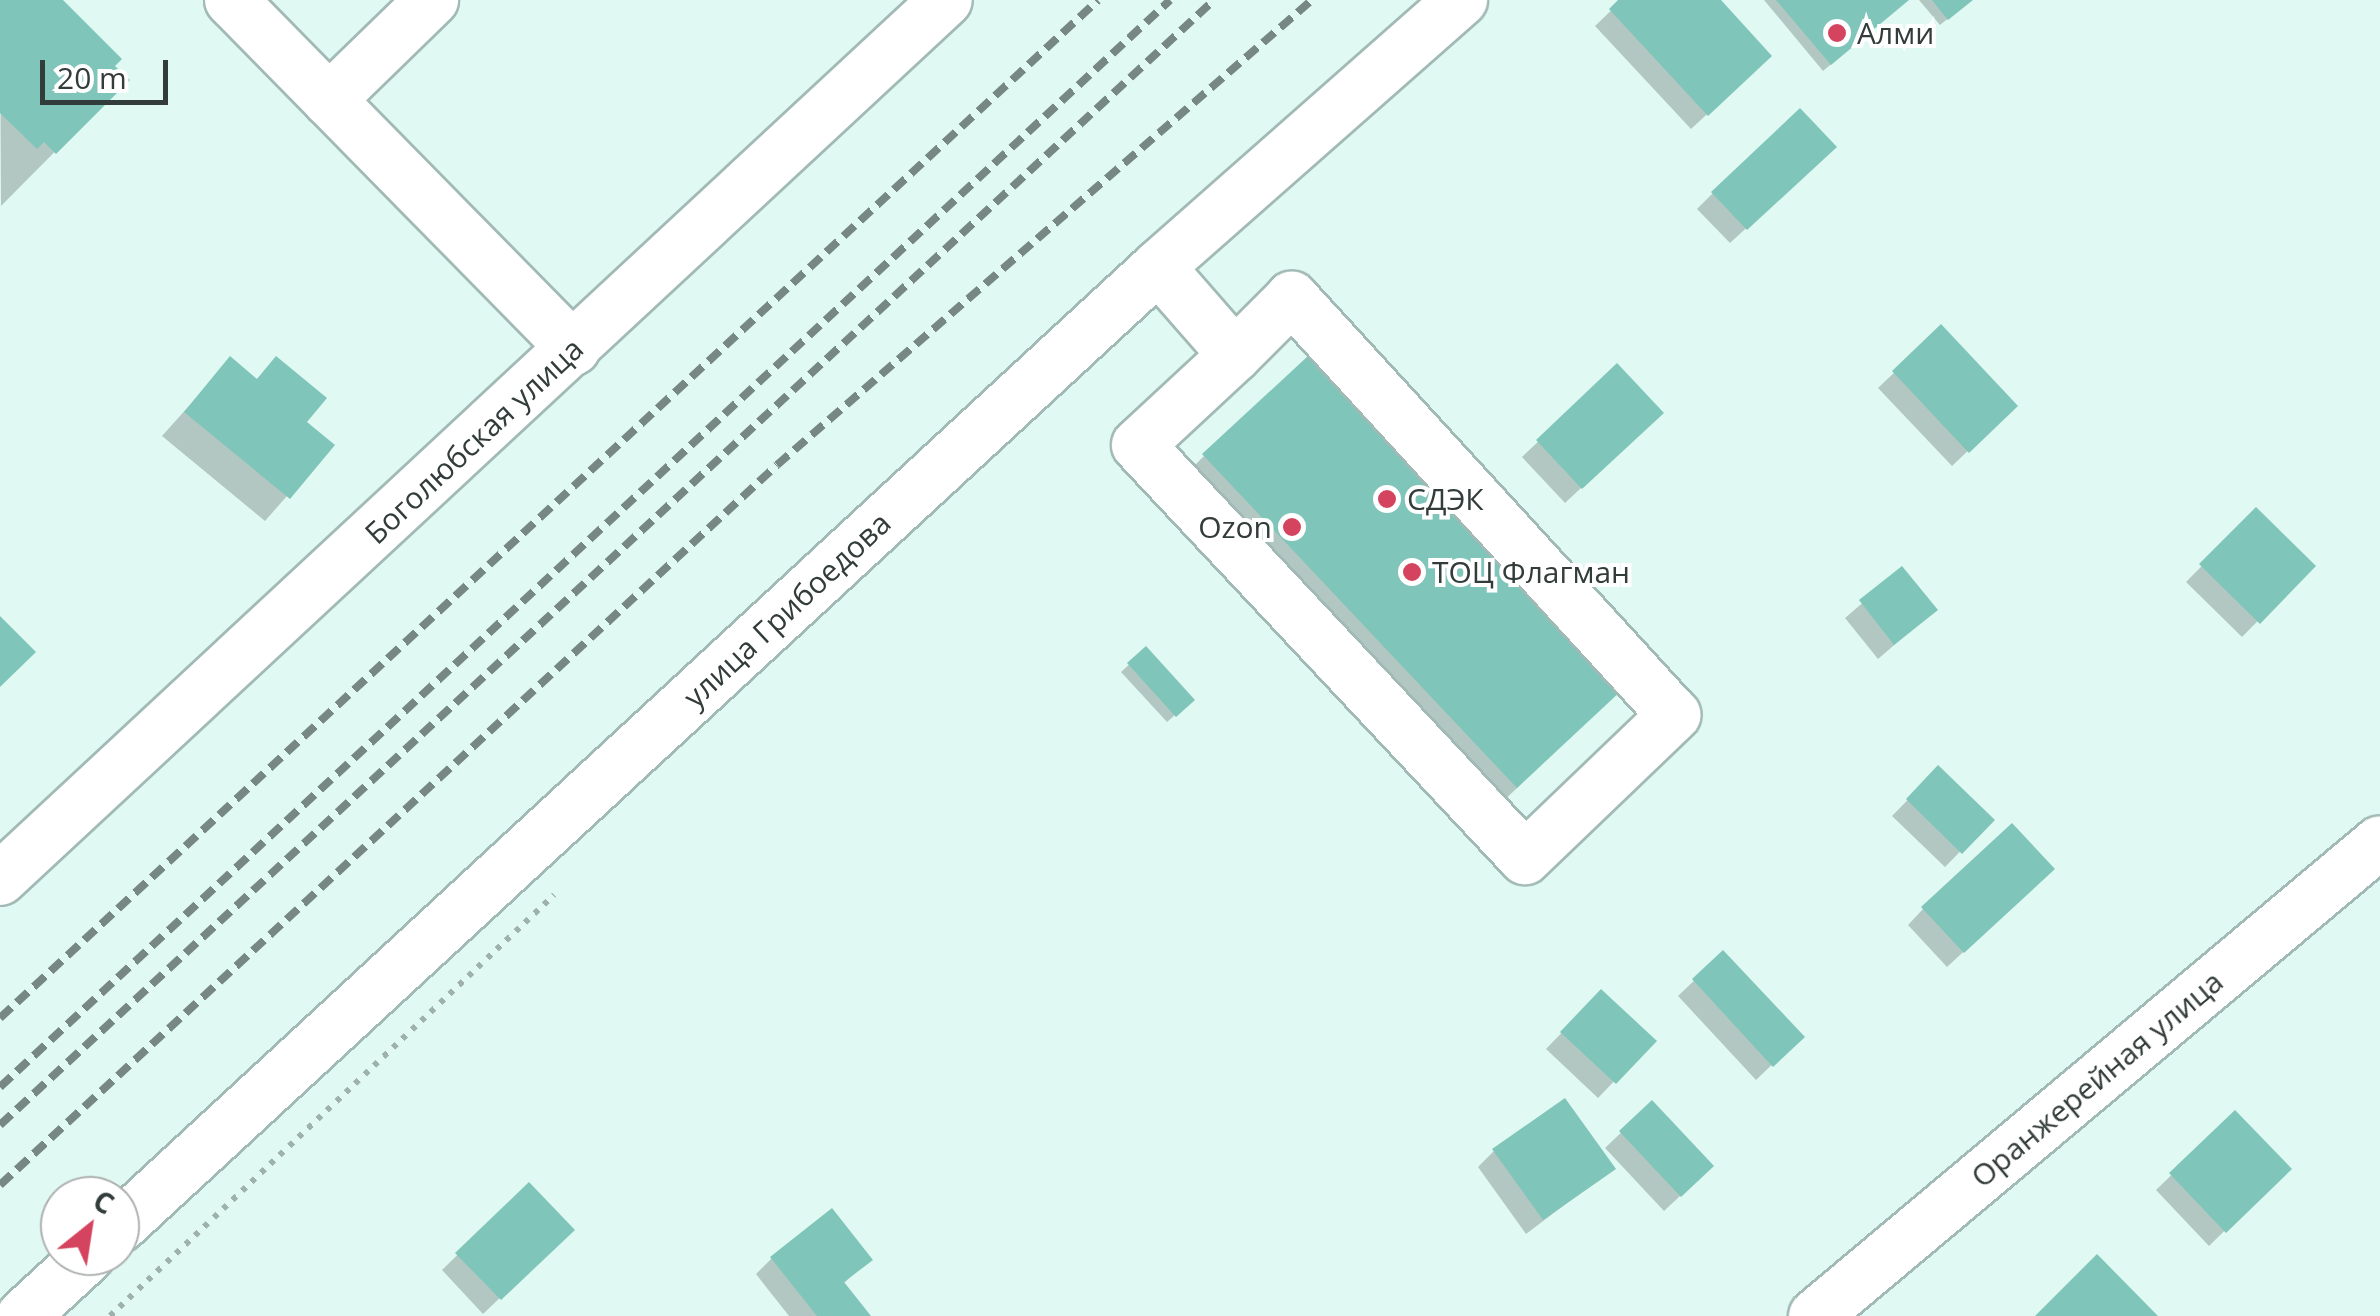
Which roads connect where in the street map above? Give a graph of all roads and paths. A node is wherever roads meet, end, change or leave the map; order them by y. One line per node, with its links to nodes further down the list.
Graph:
1 (230, 0): 5 (street)
2 (432, 0): 5 (street)
3 (1461, 0): 6 (street, улица Грибоедова)
4 (914, 10): 7 (street, Боголюбская улица)
5 (330, 100): 7 (street)
6 (1158, 267): 8 (street); 11 (street, улица Грибоедова)
7 (574, 348): 10 (street, Боголюбская улица)
8 (1235, 355): 8 (street)
9 (2380, 842): 14 (street, Оранжерейная улица)
10 (0, 879)
11 (140, 1208)
12 (66, 1276): 13 (street)
13 (23, 1316)
14 (1815, 1316)

